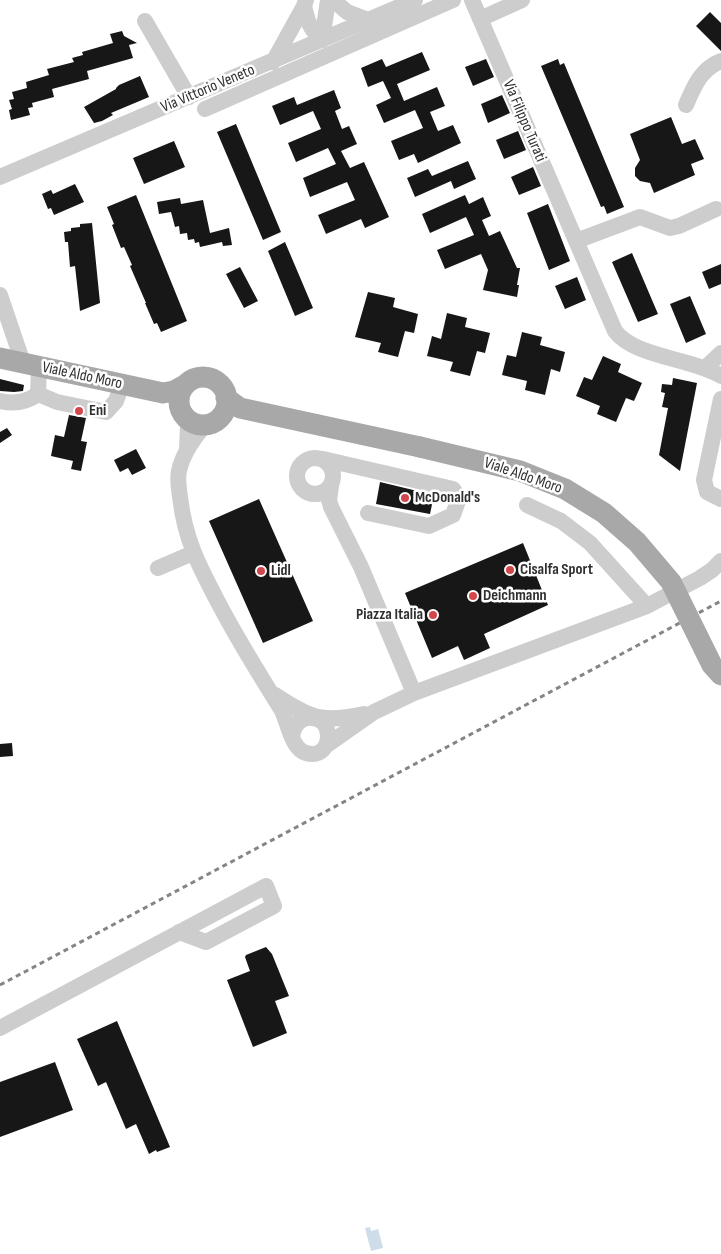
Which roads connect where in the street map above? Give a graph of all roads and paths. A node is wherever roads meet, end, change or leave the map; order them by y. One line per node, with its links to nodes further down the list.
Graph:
1 (328, 0): 11 (street)
2 (333, 0): 9 (street)
3 (414, 0): 9 (street, Via Vittorio Veneto)
4 (453, 0): 16 (street)
5 (472, 0): 8 (street, Via Filippo Turati)
6 (522, 0): 8 (street)
7 (305, 3): 11 (street); 13 (street)
8 (480, 19): 19 (street, Via Filippo Turati)
9 (368, 20): 11 (street, Via Vittorio Veneto)
10 (145, 21): 14 (street)
11 (322, 40): 13 (street, Via Vittorio Veneto)
12 (721, 61): 15 (street)
13 (273, 62): 14 (street, Via Vittorio Veneto)
14 (189, 97): 17 (street, Via Vittorio Veneto)
15 (686, 105)
16 (205, 109)
17 (0, 177)
18 (716, 209): 19 (street)
19 (576, 241): 24 (street, Via Filippo Turati)
20 (0, 295): 23 (street)
21 (721, 353): 24 (street)
22 (0, 358): 23 (main road, Viale Aldo Moro)
23 (31, 365): 26 (main road, Viale Aldo Moro); 29 (street)
24 (706, 368): 25 (street, Via Filippo Turati)
25 (721, 376)
26 (122, 384): 28 (main road, Viale Aldo Moro); 29 (street)
27 (185, 385): 28 (main road, Viale Aldo Moro); 32 (main road, Viale Aldo Moro); 33 (main road)
28 (163, 392): 33 (main road)
29 (38, 394): 31 (street)
30 (721, 399): 39 (street)
31 (0, 401)
32 (230, 406): 34 (main road); 47 (main road, Viale Aldo Moro, bridge)
33 (182, 412): 34 (main road); 35 (street)
34 (205, 425): 35 (street)
35 (187, 452): 43 (street)
36 (323, 459): 37 (street); 38 (street); 42 (street)
37 (331, 486): 38 (street); 41 (street)
38 (312, 494): 41 (street)
39 (721, 499)
40 (527, 505): 46 (street)
41 (331, 508): 49 (street)
42 (368, 513)
43 (193, 553): 45 (street); 48 (street)
44 (721, 561): 46 (street)
45 (158, 568)
46 (647, 606): 49 (street)
47 (721, 675)
48 (269, 691): 51 (street); 52 (street)
49 (414, 693): 50 (street)
50 (374, 712): 51 (street); 53 (street)
51 (318, 718): 52 (street); 53 (street)
52 (292, 736): 53 (street)
53 (327, 745)
54 (180, 932): 54 (street); 55 (street)
55 (0, 1028)

